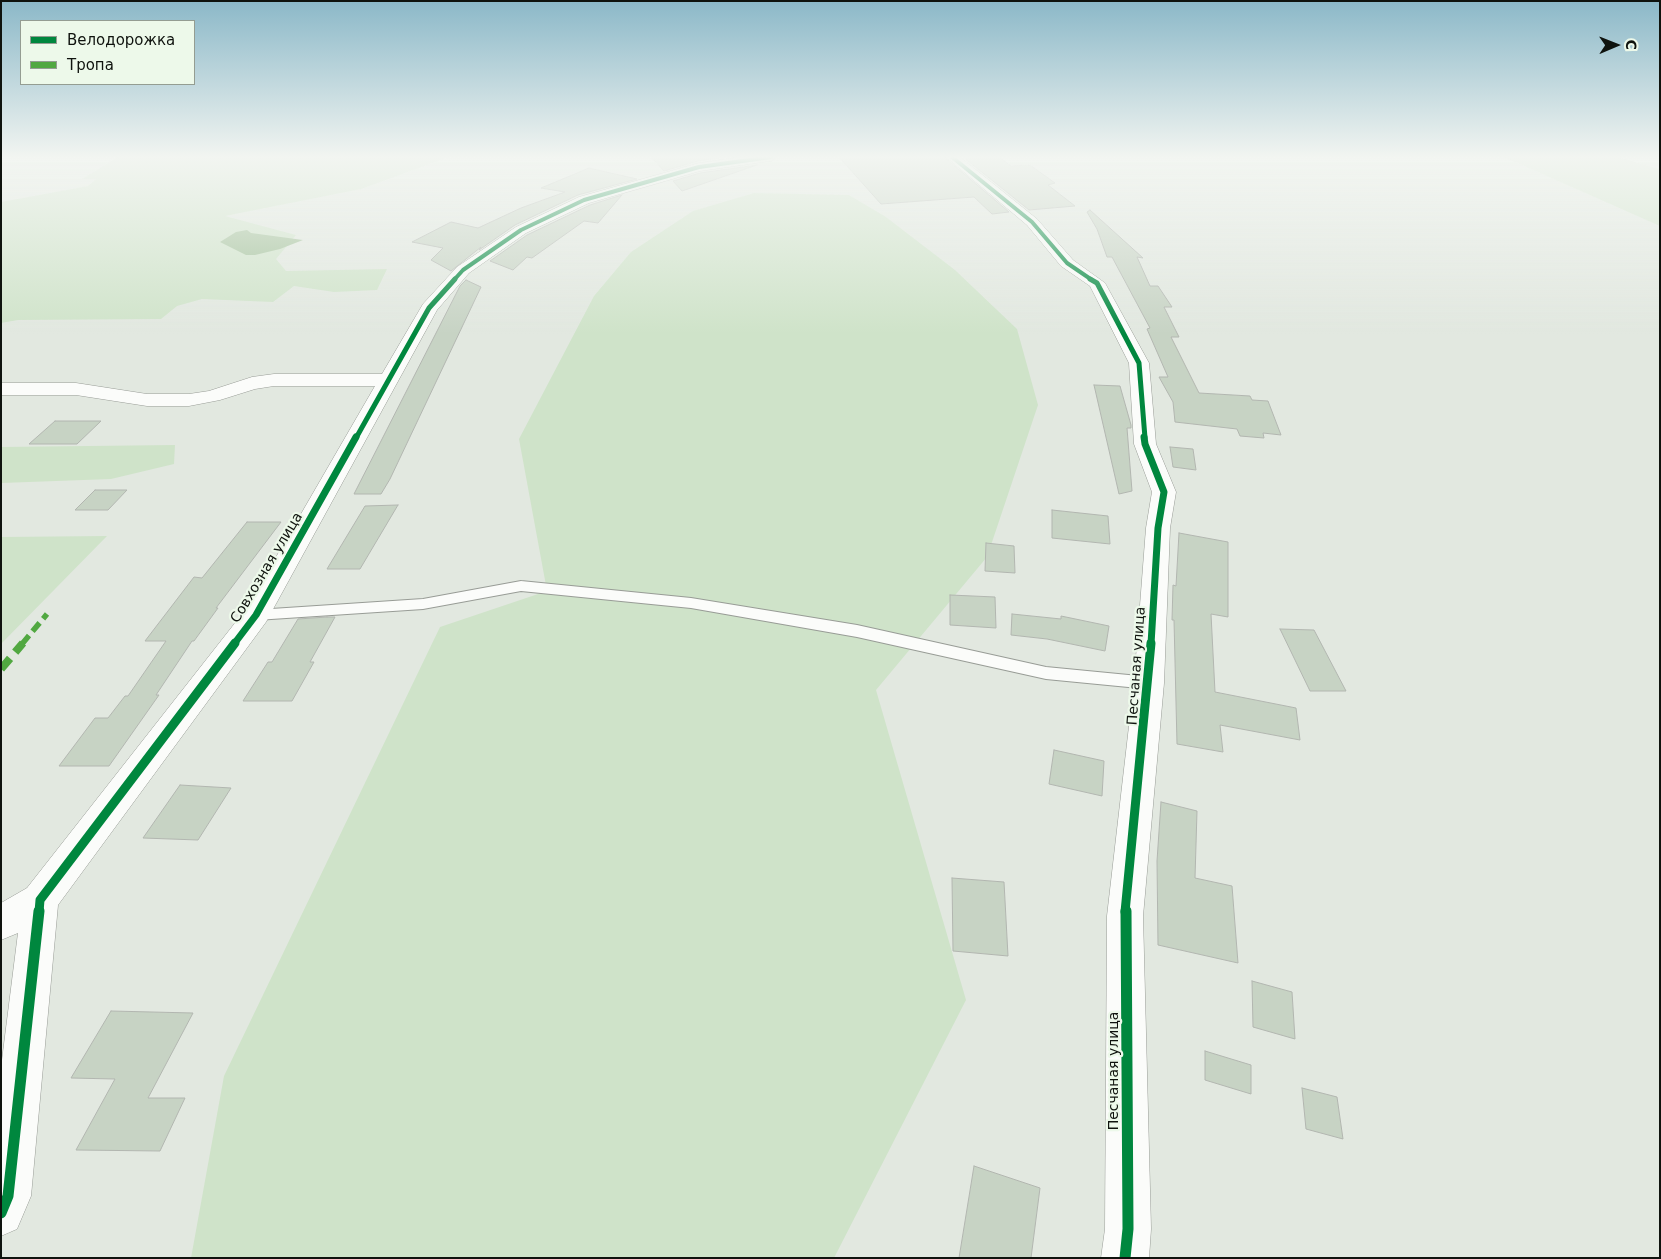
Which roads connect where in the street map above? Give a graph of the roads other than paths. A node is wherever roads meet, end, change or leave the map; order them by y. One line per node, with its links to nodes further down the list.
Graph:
1 (551, 216): 3 (street, Совхозная улица)
2 (1024, 216): 6 (street, Песчаная улица)
3 (389, 380): 4 (street); 5 (street, Совхозная улица)
4 (1, 388)
5 (256, 615): 6 (lane); 7 (street, Совхозная улица)
6 (1149, 683): 10 (street, Песчаная улица)
7 (40, 900): 8 (street, Совхозная улица); 9 (street)
8 (1, 923)
9 (1, 1213)
10 (1125, 1258)

